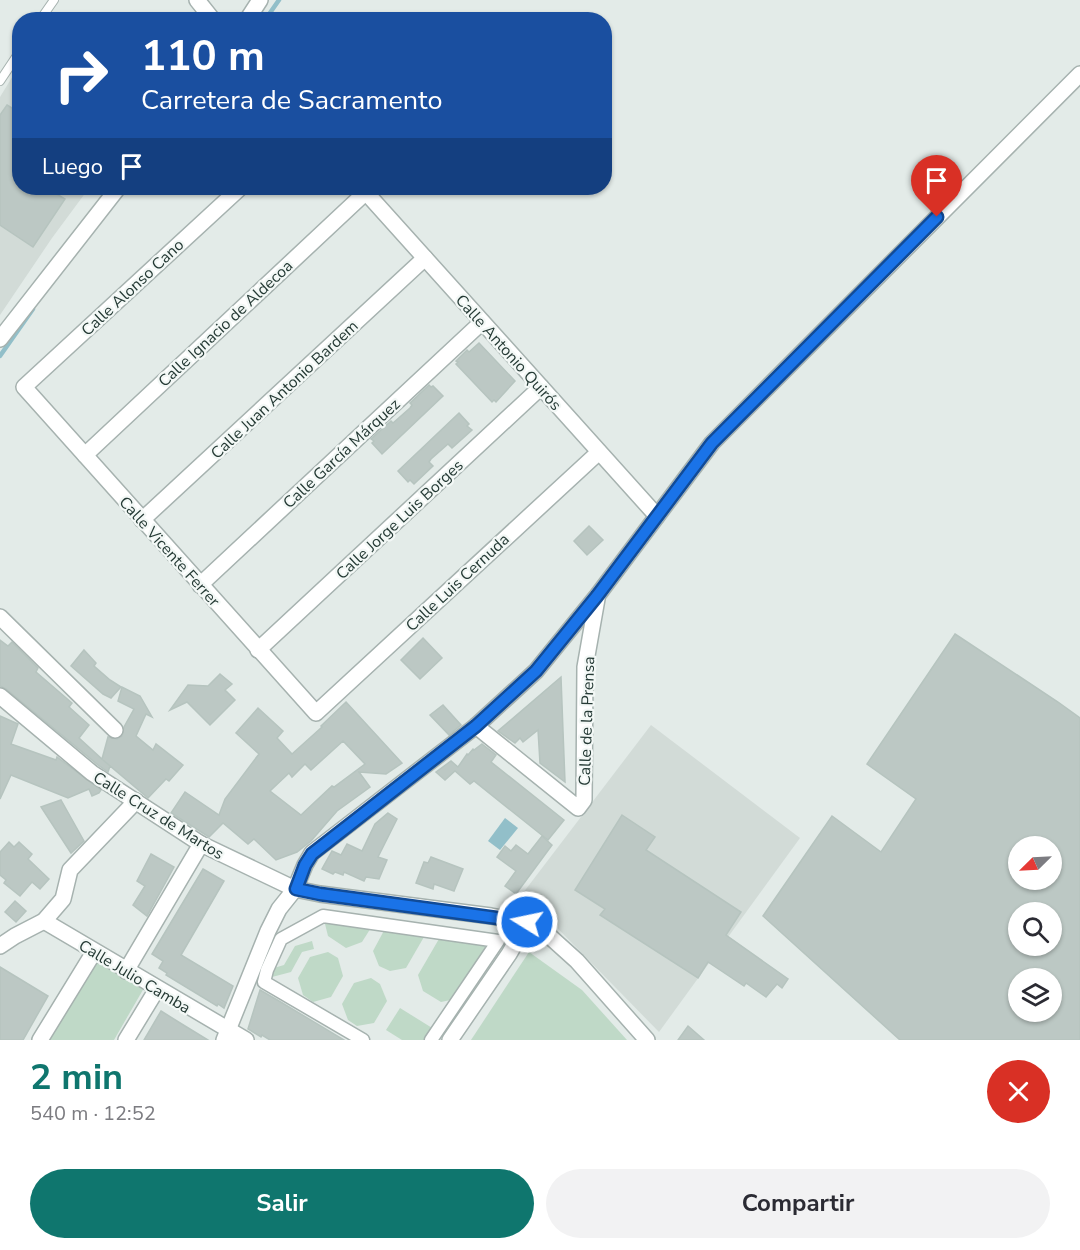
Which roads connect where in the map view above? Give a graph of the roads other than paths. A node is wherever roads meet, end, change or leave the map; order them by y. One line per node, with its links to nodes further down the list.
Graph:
1 (197, 0): 2 (street)
2 (207, 12)
3 (12, 63): 5 (lane)
4 (1080, 74): 17 (street)
5 (0, 81)
6 (113, 195): 12 (street)
7 (232, 195): 13 (street, Calle Alonso Cano)
8 (359, 195): 16 (street, Calle Ignacio de Aldecoa)
9 (368, 195): 10 (street, Calle Antonio Quirós)
10 (425, 258): 11 (street, Calle Antonio Quirós); 18 (street, Calle Juan Antonio Bardem)
11 (482, 322): 14 (street, Calle Antonio Quirós); 19 (street, Calle García Márquez)
12 (0, 339)
13 (24, 387): 16 (street, Calle Vicente Ferrer)
14 (541, 387): 15 (street, Calle Antonio Quirós); 22 (street, Calle Jorge Luis Borges)
15 (599, 452): 17 (street, Calle Antonio Quirós); 24 (street, Calle Luis Cernuda)
16 (85, 454): 18 (street, Calle Vicente Ferrer)
17 (657, 516): 20 (street)
18 (142, 520): 19 (street, Calle Vicente Ferrer)
19 (200, 585): 22 (street, Calle Vicente Ferrer)
20 (597, 596): 25 (street); 25 (street, Calle de la Prensa)
21 (0, 617): 26 (street)
22 (258, 650): 24 (street, Calle Vicente Ferrer)
23 (0, 696): 27 (street, Calle Cruz de Martos)
24 (316, 713)
25 (476, 726): 29 (street)
26 (116, 730)
27 (136, 801): 28 (street, Calle Cruz de Martos); 30 (street)
28 (201, 844): 29 (street, Calle Cruz de Martos); 34 (street)
29 (296, 889): 31 (street, Calle Cruz de Martos); 35 (street)
30 (44, 921): 32 (street); 33 (street, Calle Julio Camba)
31 (527, 922): 45 (street); 46 (street, Calle Cruz de Martos)
32 (0, 946)
33 (94, 952): 34 (street, Calle Julio Camba); 39 (street)
34 (126, 970): 37 (street, Calle Julio Camba)
35 (251, 970): 36 (street); 38 (street)
36 (266, 978): 42 (street); 43 (street); 44 (street)
37 (157, 989): 38 (street, Calle Julio Camba); 40 (street)
38 (225, 1035): 41 (street, Calle Julio Camba)
39 (40, 1040)
40 (126, 1040)
41 (246, 1040)
42 (363, 1040)
43 (372, 1040)
44 (431, 1040)
45 (450, 1040)
46 (647, 1040)

